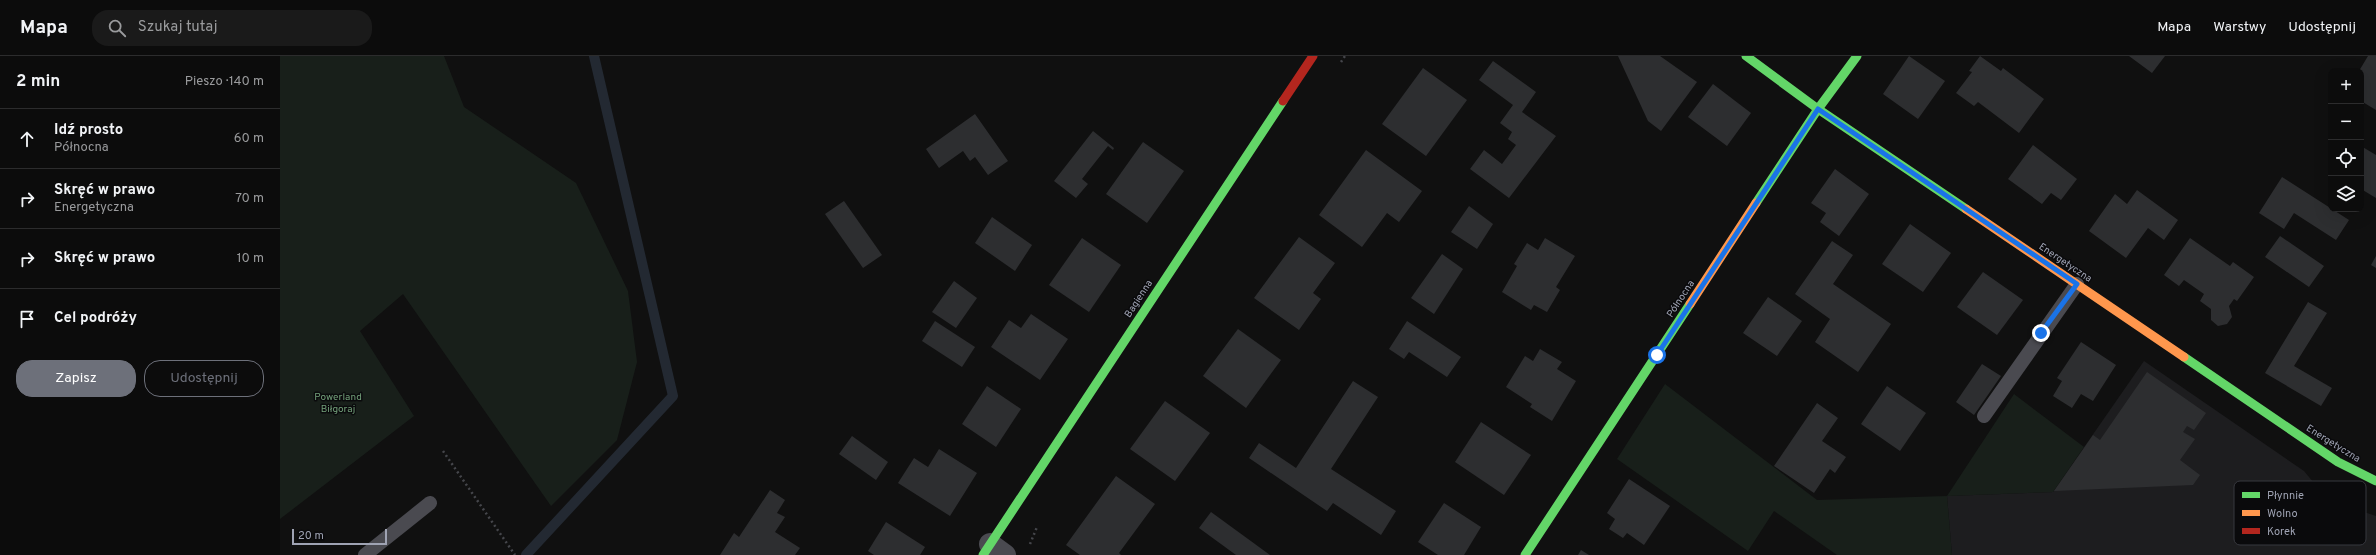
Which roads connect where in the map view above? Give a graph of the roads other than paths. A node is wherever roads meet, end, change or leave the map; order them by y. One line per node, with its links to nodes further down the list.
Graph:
1 (1313, 56): 9 (street, Bagienna)
2 (1746, 56): 4 (street, Energetyczna)
3 (1857, 56): 4 (street, Północna)
4 (1818, 109): 5 (street, Energetyczna); 11 (street, Północna)
5 (2077, 284): 6 (lane); 7 (street, Energetyczna)
6 (1984, 416)
7 (2376, 481)
8 (430, 503): 10 (lane)
9 (993, 551)
10 (365, 555)
11 (1525, 555)

